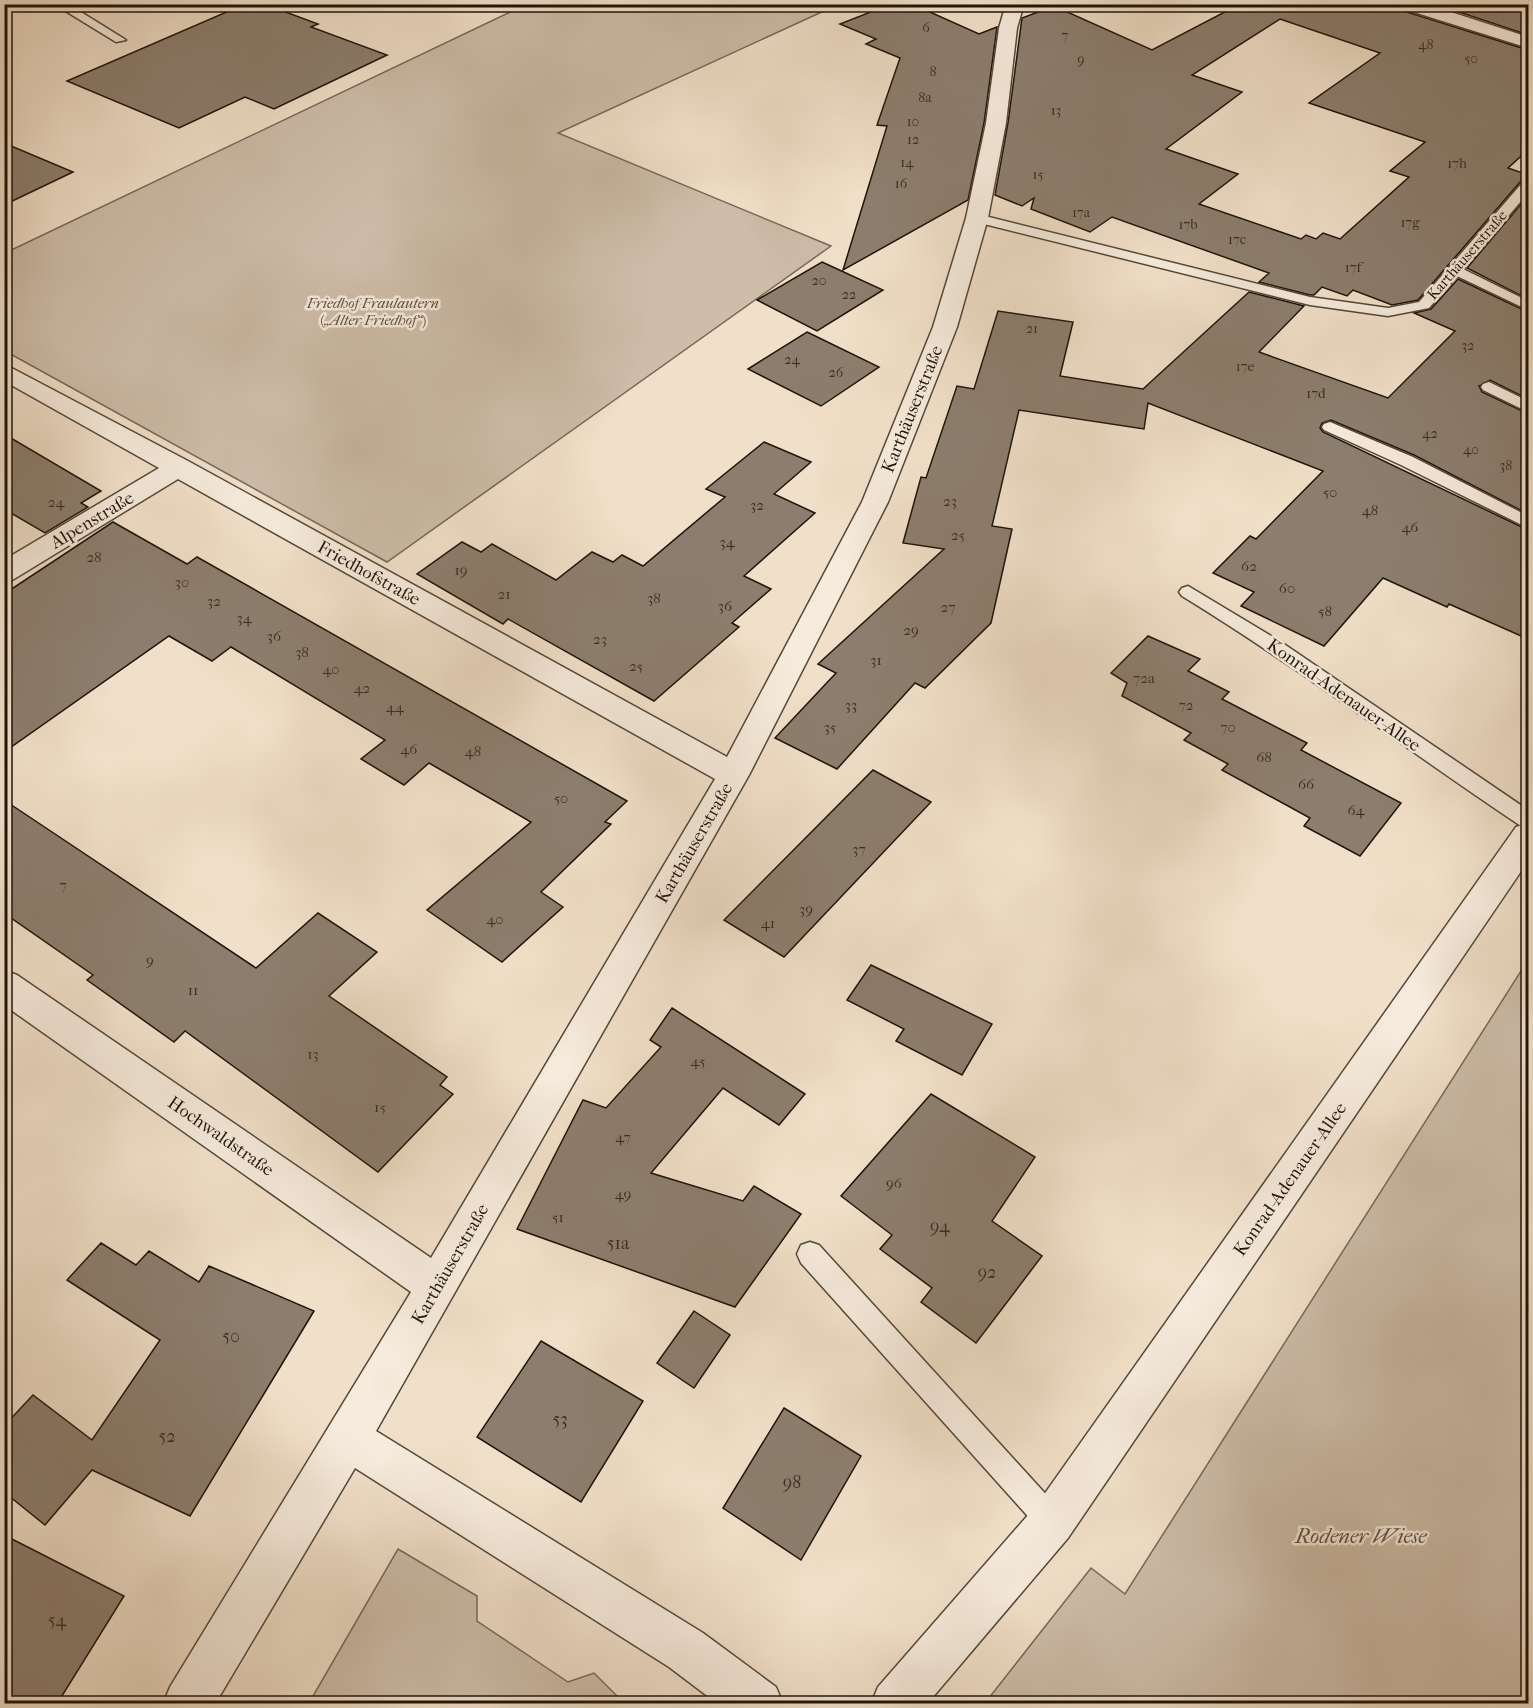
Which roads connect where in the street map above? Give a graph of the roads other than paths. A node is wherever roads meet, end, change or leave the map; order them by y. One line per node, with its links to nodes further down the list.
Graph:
1 (59, 4): 4 (lane)
2 (1015, 4): 7 (street, Karthäuserstraße)
3 (1407, 4): 5 (street)
4 (120, 40)
5 (1528, 43)
6 (1528, 185): 8 (lane, Karthäuserstraße)
7 (977, 218): 8 (lane, Karthäuserstraße); 18 (street, Karthäuserstraße)
8 (1455, 270): 9 (lane)
9 (1528, 306)
10 (4, 371): 14 (street, Friedhofstraße)
11 (1489, 387): 12 (lane)
12 (1528, 407)
13 (1330, 427): 15 (lane)
14 (179, 467): 16 (street, Alpenstraße); 18 (street, Friedhofstraße)
15 (1528, 523)
16 (4, 573)
17 (1188, 592): 19 (lane, Konrad-Adenauer-Allee)
18 (733, 775): 23 (street, Karthäuserstraße)
19 (1528, 820)
20 (1528, 836): 25 (street, Konrad-Adenauer-Allee)
21 (11, 999): 23 (street, Hochwaldstraße)
22 (810, 1254): 25 (lane)
23 (437, 1286): 24 (street, Karthäuserstraße)
24 (348, 1438): 26 (street, Karthäuserstraße); 27 (street)
25 (1052, 1522): 28 (street, Konrad-Adenauer-Allee)
26 (187, 1704)
27 (759, 1704)
28 (895, 1704)

